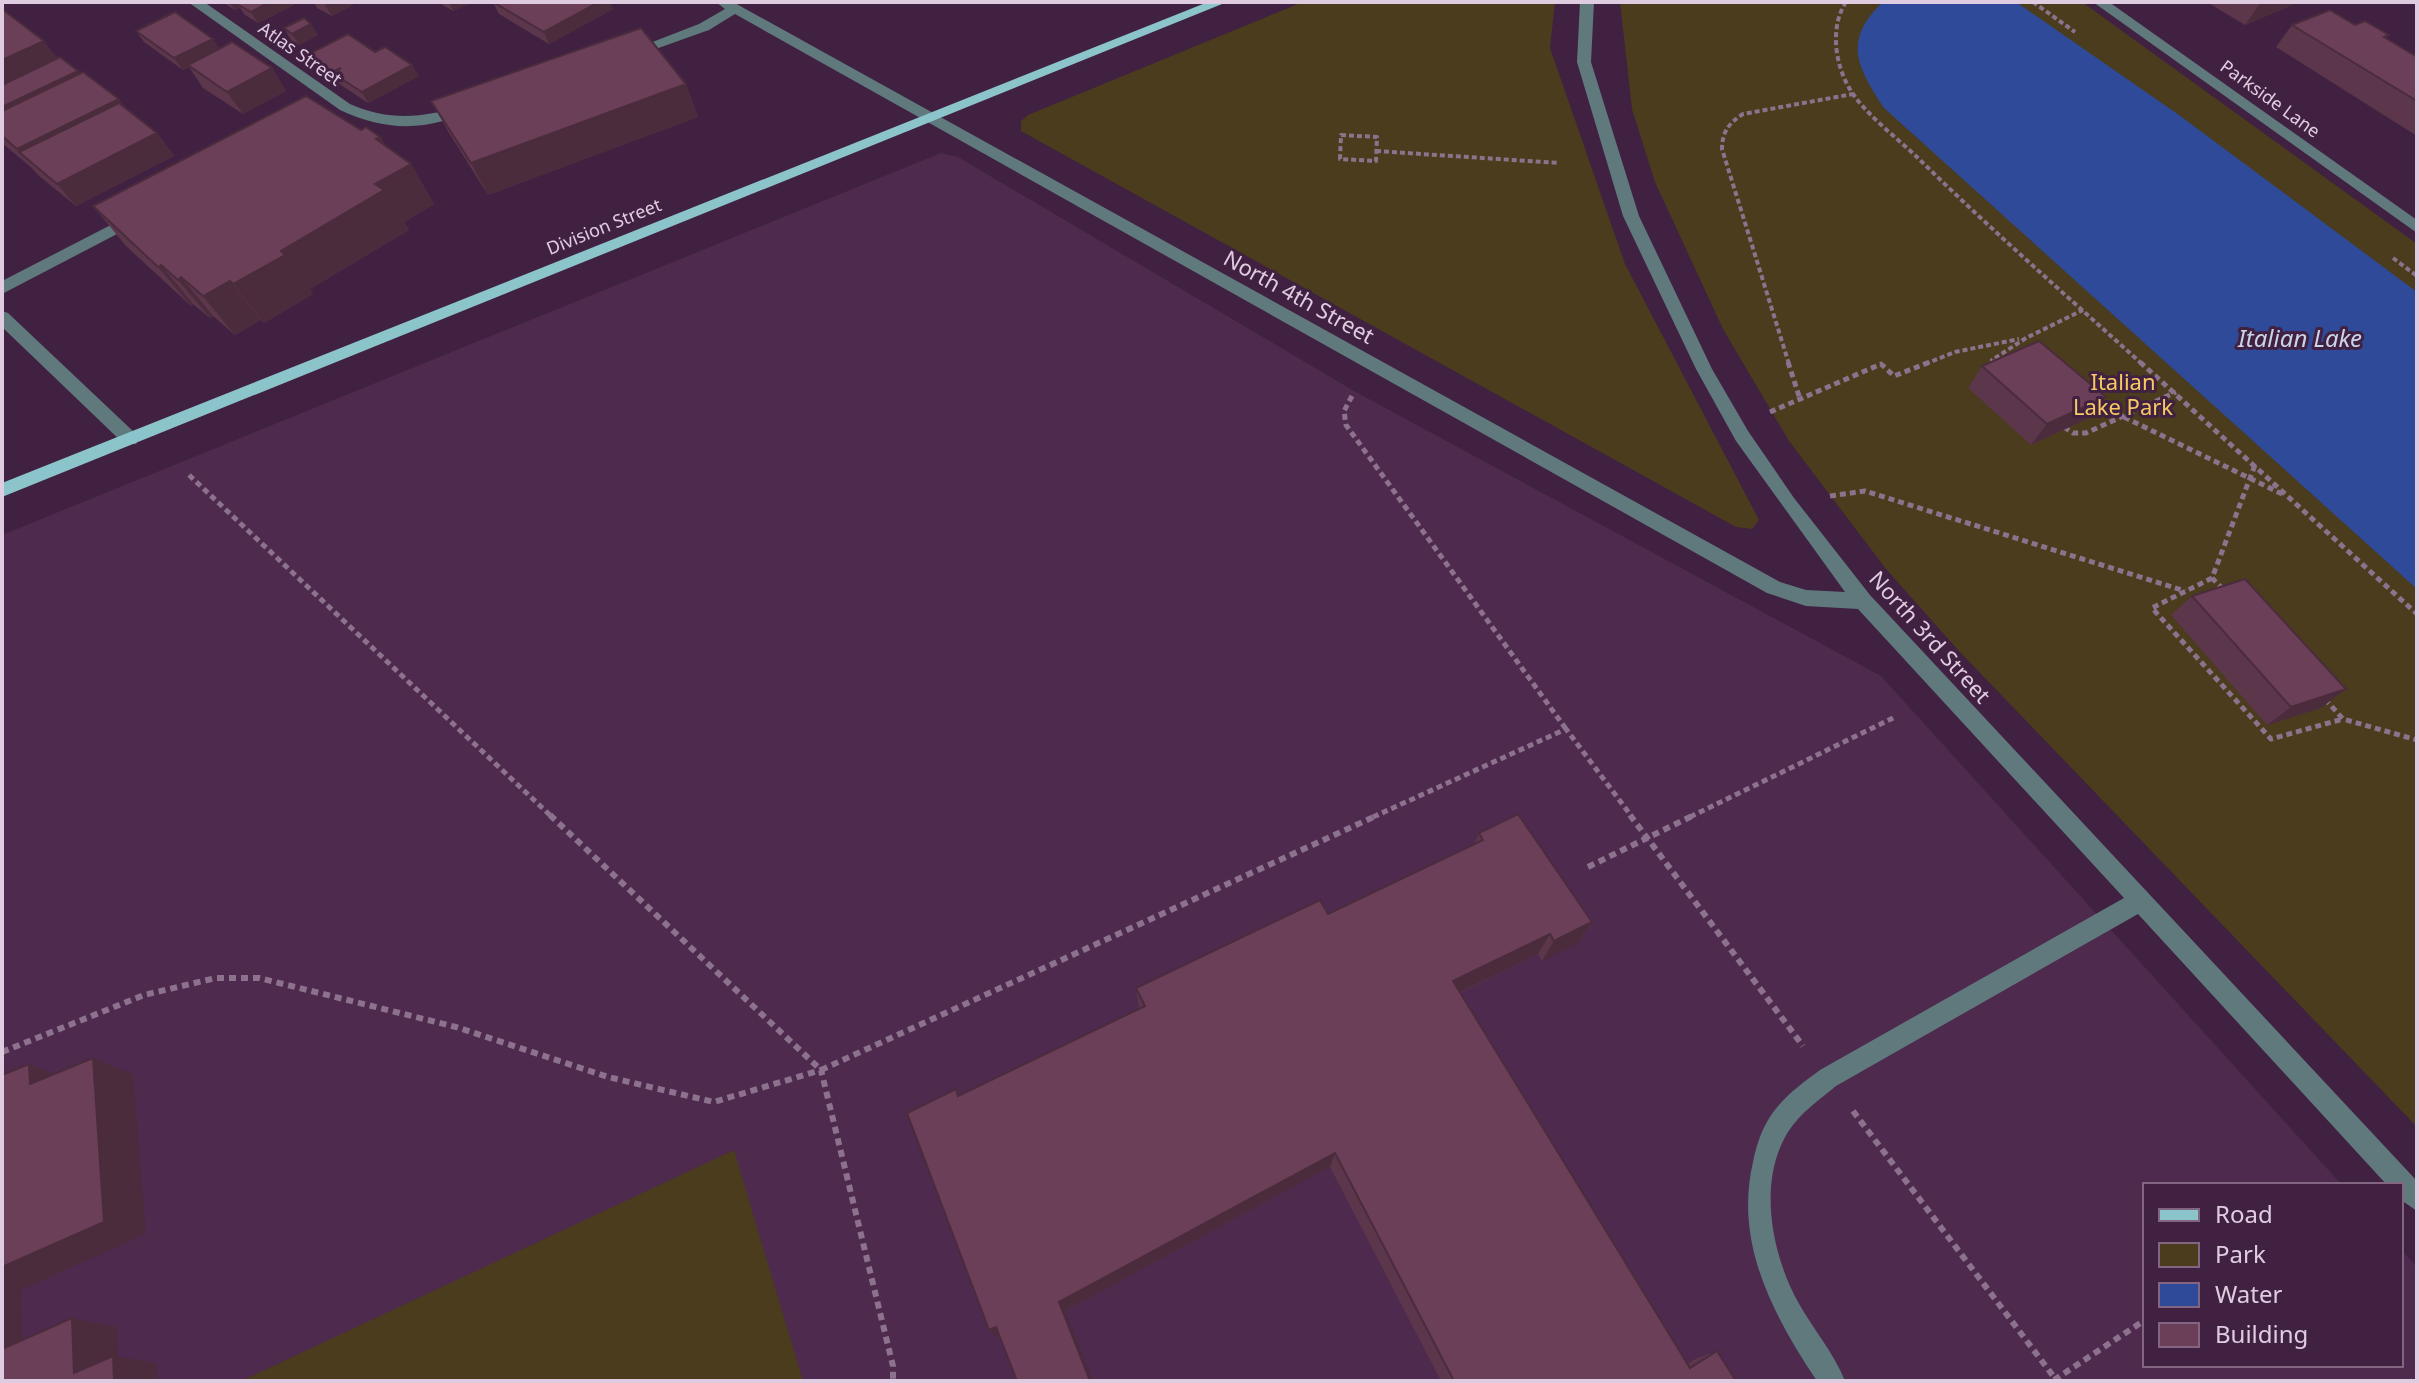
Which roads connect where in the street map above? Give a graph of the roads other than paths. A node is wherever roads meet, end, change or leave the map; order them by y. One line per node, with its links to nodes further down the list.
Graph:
1 (195, 2): 7 (street, Atlas Street)
2 (1220, 2): 8 (main road, Division Street)
3 (1587, 2): 15 (street, North 3rd Street)
4 (2100, 2): 10 (street, Parkside Lane)
5 (729, 5): 6 (street); 8 (street, North 4th Street)
6 (618, 57)
7 (480, 106)
8 (931, 118): 13 (main road, Division Street); 15 (street, North 4th Street)
9 (150, 210): 11 (street)
10 (2417, 228)
11 (2, 288)
12 (2, 317): 13 (street)
13 (130, 439): 14 (main road, Division Street)
14 (2, 490)
15 (1863, 601): 16 (street, North 3rd Street)
16 (2138, 902): 17 (street, North 3rd Street); 20 (street)
17 (2402, 1183)
18 (2403, 1184): 19 (street, North 3rd Street)
19 (2417, 1199)
20 (1832, 1381)

